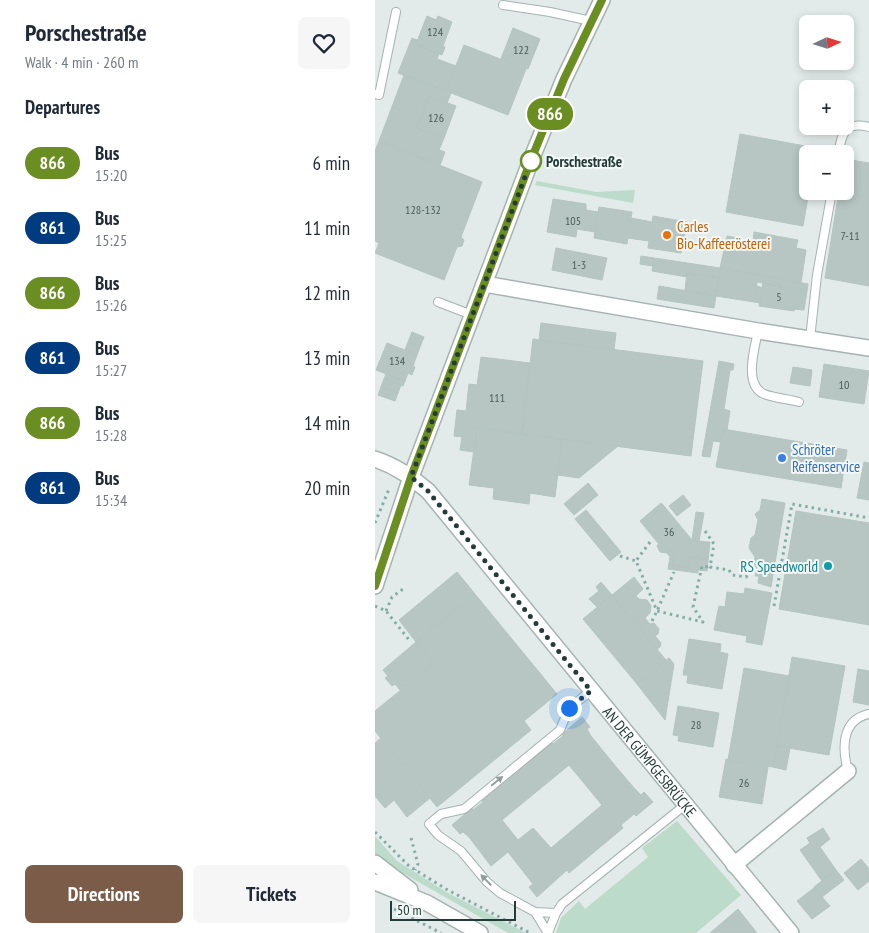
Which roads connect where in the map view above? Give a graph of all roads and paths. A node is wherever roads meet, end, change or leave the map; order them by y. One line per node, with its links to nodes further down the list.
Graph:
1 (602, 0): 4 (street)
2 (503, 5): 4 (lane)
3 (396, 12): 5 (lane)
4 (591, 21): 9 (street)
5 (375, 94)
6 (869, 127): 7 (lane)
7 (840, 145)
8 (830, 200): 13 (lane)
9 (484, 284): 11 (street); 12 (street)
10 (438, 302): 11 (lane)
11 (472, 315): 18 (street)
12 (758, 331): 13 (street); 15 (lane)
13 (810, 339): 14 (street)
14 (869, 348)
15 (799, 402)
16 (375, 460): 17 (street, AN DER GÜMPGESBRÜCKE)
17 (397, 468): 18 (street, AN DER GÜMPGESBRÜCKE); 20 (path)
18 (411, 477): 28 (street); 36 (street, AN DER GÜMPGESBRÜCKE)
19 (869, 518): 31 (path)
20 (375, 523)
21 (705, 531): 25 (path)
22 (650, 542): 24 (path)
23 (620, 556): 24 (path)
24 (636, 561): 33 (path)
25 (710, 567): 26 (path); 33 (path)
26 (751, 569)
27 (674, 572): 33 (path)
28 (375, 586)
29 (403, 589): 32 (path)
30 (375, 606): 32 (path)
31 (774, 606)
32 (385, 611): 35 (path)
33 (657, 612): 34 (path)
34 (652, 621)
35 (410, 641)
36 (591, 691): 39 (street, AN DER GÜMPGESBRÜCKE); 48 (lane, one-way to 36)
37 (869, 714): 38 (lane)
38 (848, 771): 43 (street)
39 (685, 805): 43 (street, AN DER GÜMPGESBRÜCKE); 49 (lane)
40 (375, 832): 44 (path)
41 (411, 838): 44 (path)
42 (375, 863): 46 (street)
43 (734, 865): 54 (street, AN DER GÜMPGESBRÜCKE)
44 (415, 870): 52 (path)
45 (375, 882): 46 (street)
46 (427, 903): 51 (street)
47 (392, 908): 50 (path)
48 (535, 912): 49 (lane); 53 (lane)
49 (556, 913): 53 (lane)
50 (441, 933)
51 (480, 933)
52 (530, 933)
53 (548, 933)
54 (791, 933)

